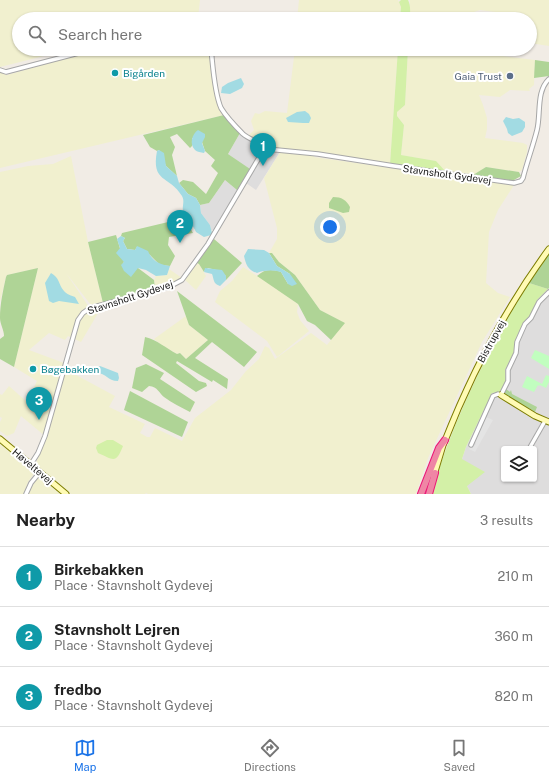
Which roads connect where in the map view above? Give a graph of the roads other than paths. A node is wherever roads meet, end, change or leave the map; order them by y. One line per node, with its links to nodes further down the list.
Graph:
1 (67, 56): 3 (street)
2 (212, 56): 5 (street, Stavnsholt Gydevej)
3 (0, 70)
4 (549, 79): 5 (street, Stavnsholt Gydevej)
5 (267, 149): 14 (street, Stavnsholt Gydevej)
6 (549, 249): 11 (main road, Bistrupvej)
7 (549, 292): 8 (street)
8 (501, 395): 9 (main road); 12 (street)
9 (547, 421): 13 (street)
10 (0, 439): 14 (main road, Høveltevej)
11 (445, 440): 16 (main road, Bistrupvej); 19 (highway)
12 (471, 445)
13 (531, 446)
14 (31, 464): 15 (main road, Høveltevej)
15 (40, 472): 17 (street); 18 (main road, Høveltevej)
16 (435, 473): 20 (highway)
17 (26, 494)
18 (66, 494)
19 (422, 494)
20 (428, 494)

